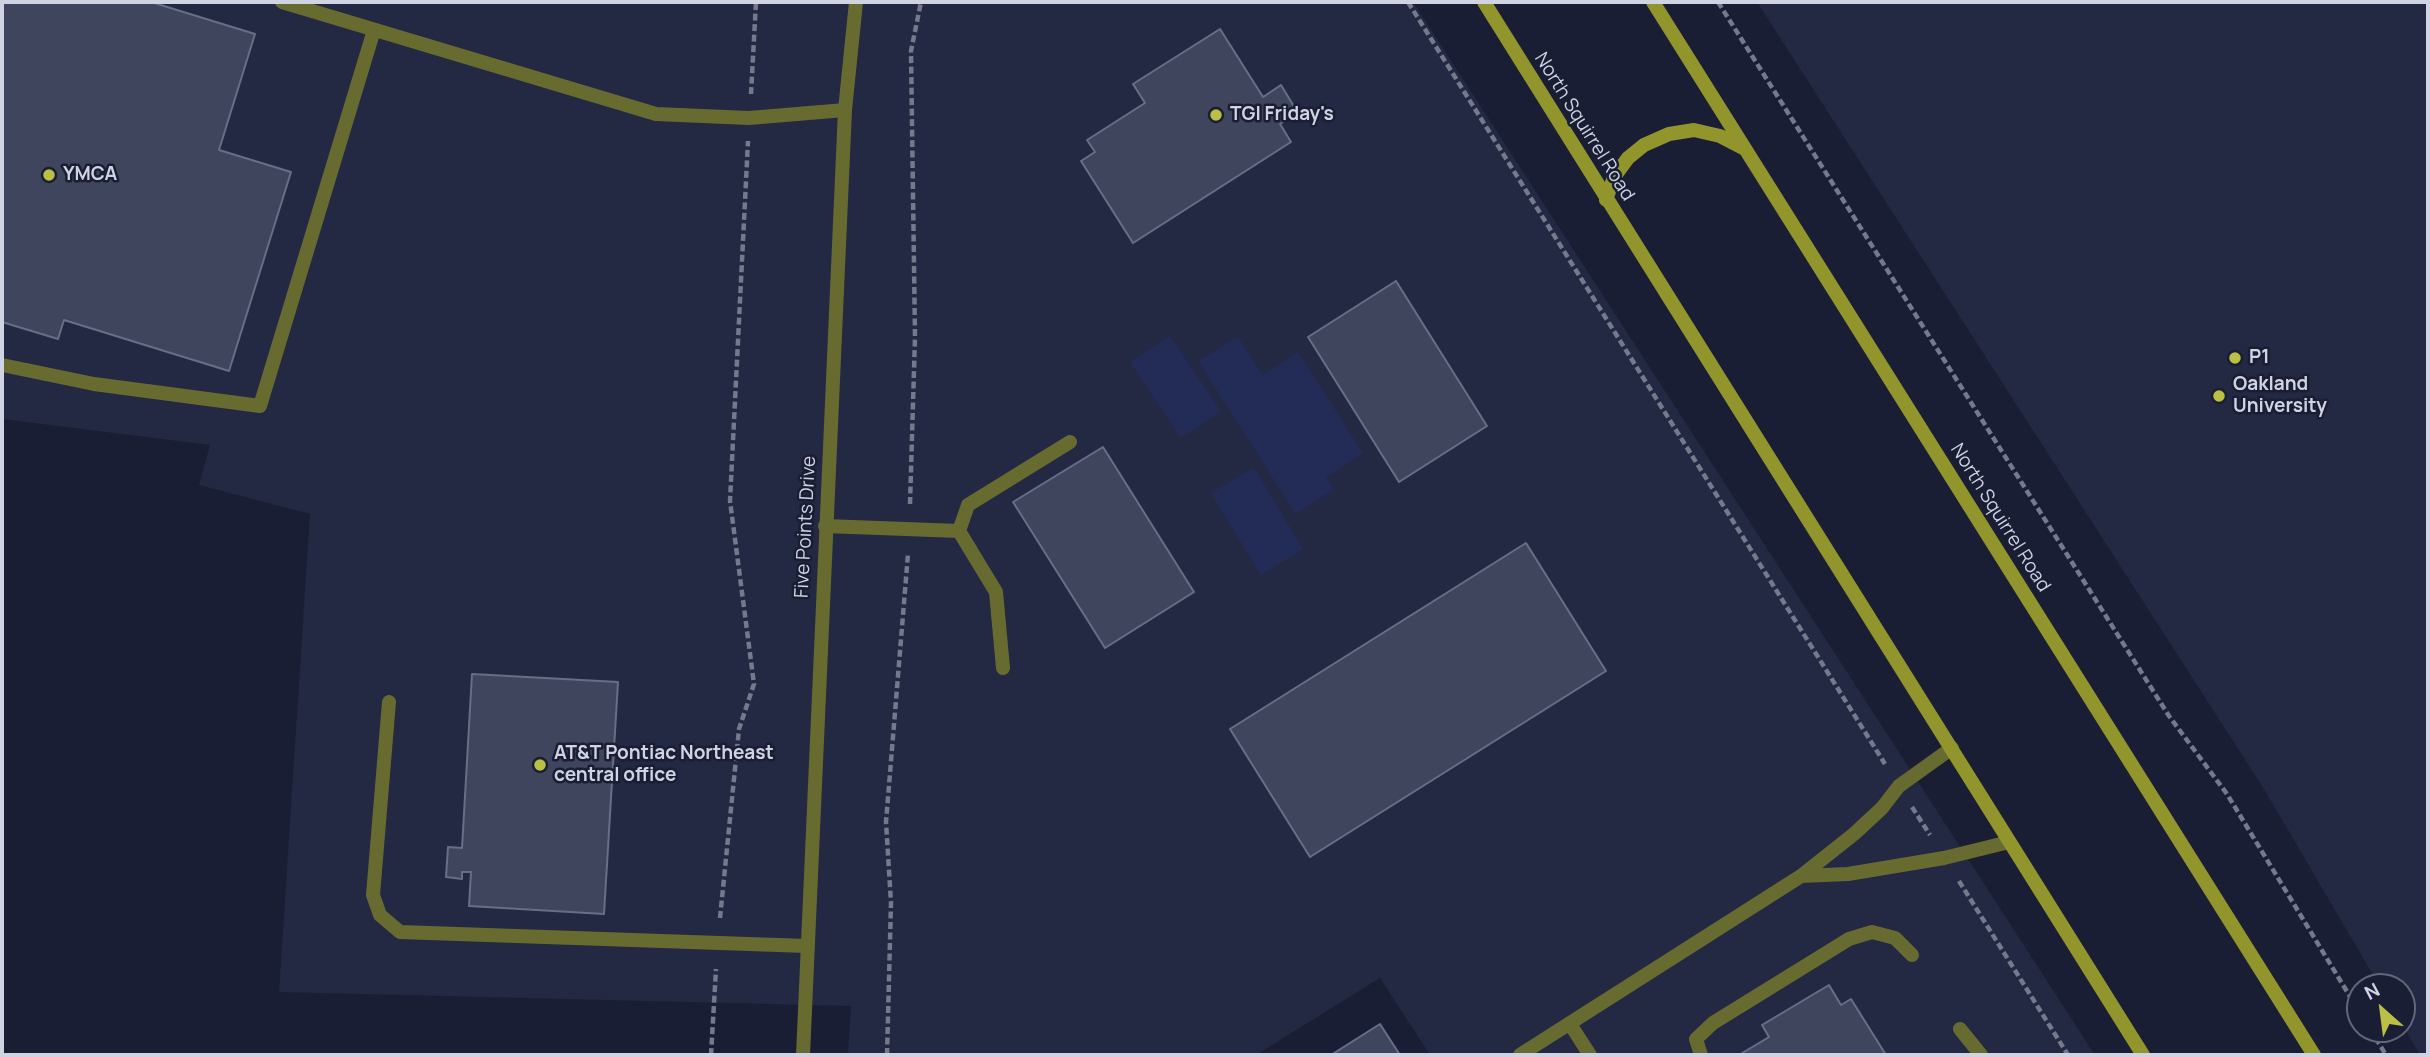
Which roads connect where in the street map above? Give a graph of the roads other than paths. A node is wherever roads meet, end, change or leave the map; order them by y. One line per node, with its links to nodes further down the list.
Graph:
1 (282, 2): 5 (street)
2 (856, 2): 6 (street, Five Points Drive)
3 (1484, 2): 8 (main road, North Squirrel Road)
4 (1653, 2): 7 (main road, North Squirrel Road)
5 (374, 30): 6 (street); 9 (street)
6 (845, 110): 11 (street, Five Points Drive)
7 (1746, 150): 8 (main road); 28 (main road, North Squirrel Road)
8 (1606, 200): 15 (main road, North Squirrel Road)
9 (2, 365)
10 (1070, 442): 12 (street)
11 (825, 526): 12 (street); 18 (street, Five Points Drive)
12 (959, 531): 13 (street)
13 (1003, 668)
14 (389, 702): 18 (street)
15 (1952, 748): 16 (main road, North Squirrel Road); 17 (street)
16 (2009, 842): 17 (street); 27 (main road, North Squirrel Road)
17 (1801, 876): 20 (street)
18 (807, 946): 22 (street, Five Points Drive)
19 (1912, 955): 25 (street)
20 (1570, 1024): 23 (street); 24 (street)
21 (1960, 1029): 26 (street)
22 (803, 1055)
23 (1520, 1055)
24 (1590, 1055)
25 (1701, 1055)
26 (1981, 1055)
27 (2143, 1055)
28 (2314, 1055)

